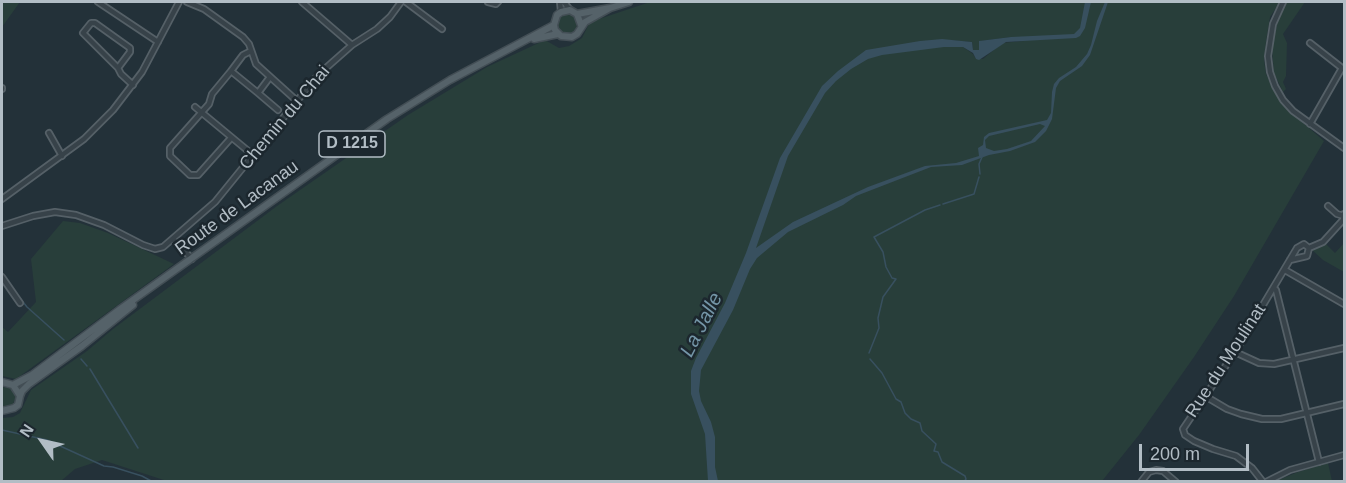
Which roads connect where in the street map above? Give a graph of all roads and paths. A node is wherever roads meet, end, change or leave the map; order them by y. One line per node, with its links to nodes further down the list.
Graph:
1 (98, 2): 20 (street)
2 (179, 2): 20 (street)
3 (187, 2): 24 (street)
4 (302, 2): 23 (street)
5 (401, 2): 23 (street, Chemin du Chai)
6 (406, 2): 18 (street)
7 (488, 2): 8 (street)
8 (498, 2)
9 (562, 2): 13 (street); 14 (street)
10 (629, 2): 12 (main road)
11 (1283, 2): 34 (street)
12 (610, 8): 15 (main road); 17 (main road)
13 (570, 10): 14 (main road); 15 (main road)
14 (561, 12): 16 (main road)
15 (577, 14): 17 (main road)
16 (554, 25): 19 (main road); 21 (main road, D 1215)
17 (581, 25): 19 (main road)
18 (442, 28)
19 (558, 34): 21 (main road, D 1215)
20 (158, 42): 28 (street)
21 (521, 42): 47 (main road, Route de Lacanau / D 1215)
22 (1310, 43): 34 (street)
23 (352, 45): 30 (street, Chemin du Chai)
24 (252, 51): 26 (street); 27 (street)
25 (118, 68): 25 (street); 28 (street)
26 (231, 71): 29 (street); 33 (street)
27 (270, 77): 29 (street); 30 (street)
28 (134, 85): 39 (street)
29 (258, 93): 32 (street)
30 (297, 101): 38 (street, Chemin du Chai)
31 (195, 107): 33 (street)
32 (278, 110)
33 (202, 112): 36 (street); 36 (street)
34 (1310, 123): 37 (street)
35 (49, 133): 39 (street)
36 (231, 138): 38 (street)
37 (1344, 148)
38 (253, 154): 45 (street, Chemin du Chai)
39 (62, 156): 40 (street)
40 (2, 198)
41 (1328, 206): 42 (street)
42 (1344, 215): 46 (street)
43 (2, 217): 44 (street)
44 (4, 225): 45 (street)
45 (173, 239): 47 (street)
46 (1309, 248): 48 (street); 48 (street)
47 (192, 259): 51 (main road, Route de Lacanau / D 1215)
48 (1290, 260): 49 (street, Rue du Moulinat)
49 (1285, 270): 52 (street, Rue du Moulinat); 54 (street)
50 (2, 278): 53 (street)
51 (155, 286): 59 (main road, Route de Lacanau / D 1215); 60 (main road, Route de Lacanau / D 1215)
52 (1274, 288): 56 (street, Rue du Moulinat); 57 (street)
53 (20, 303)
54 (1344, 304)
55 (1344, 348): 57 (street)
56 (1235, 352): 57 (street); 61 (street, Rue du Moulinat)
57 (1294, 361): 64 (street)
58 (3, 383): 59 (main road)
59 (13, 385): 60 (main road)
60 (20, 396): 63 (main road, Route de Lacanau)
61 (1205, 396): 64 (street); 69 (street, Rue du Moulinat)
62 (1344, 404): 64 (street)
63 (2, 411)
64 (1308, 413): 66 (street)
65 (1344, 455): 66 (street)
66 (1319, 462): 69 (street)
67 (1141, 482): 68 (street)
68 (1176, 482)
69 (1265, 482)

